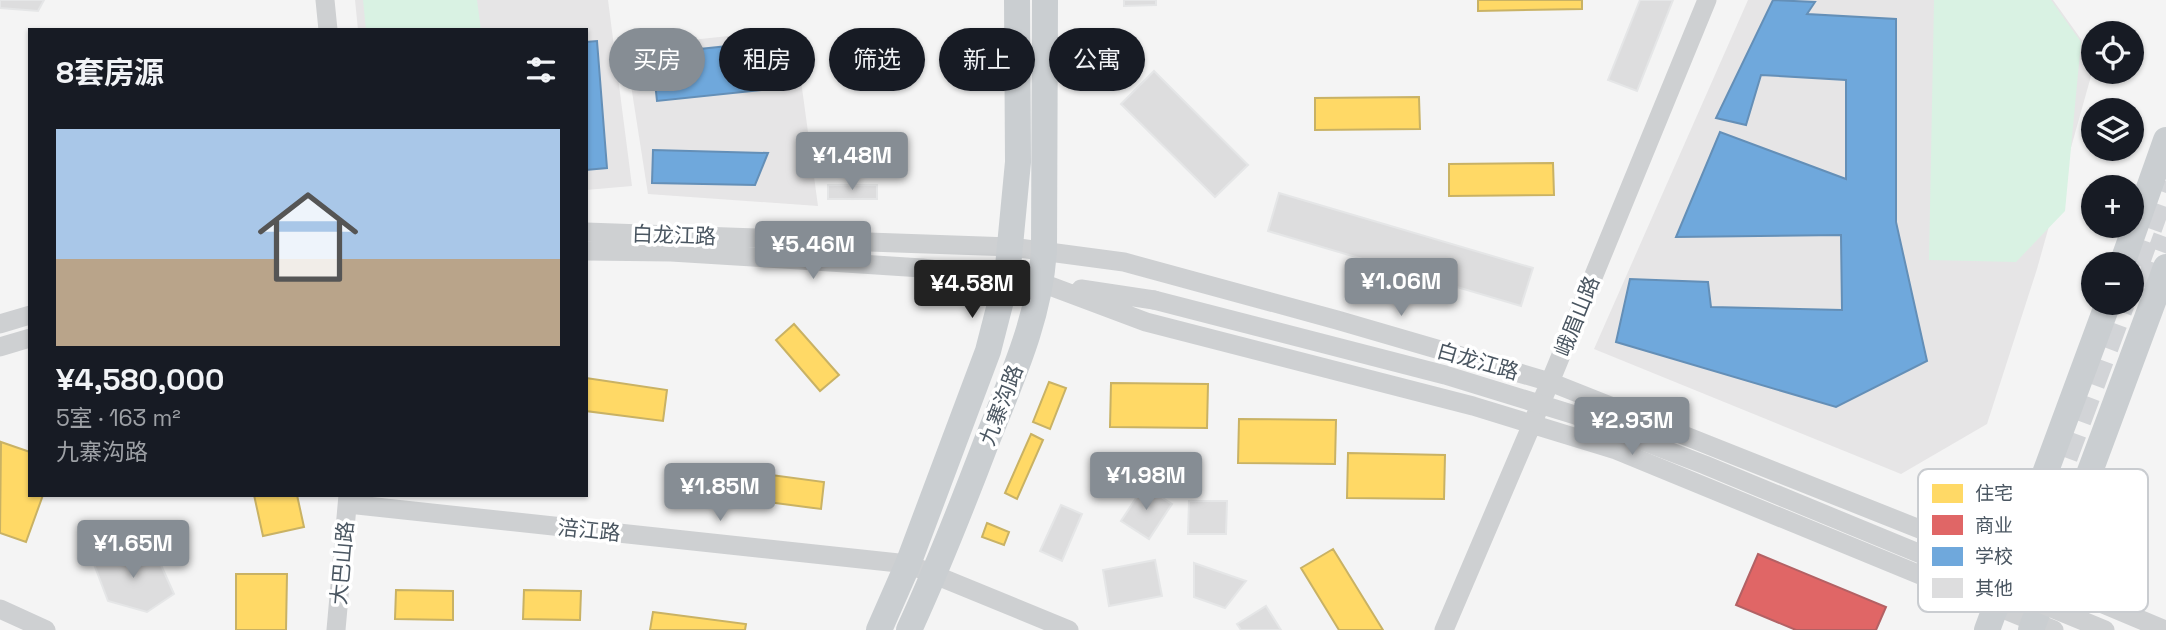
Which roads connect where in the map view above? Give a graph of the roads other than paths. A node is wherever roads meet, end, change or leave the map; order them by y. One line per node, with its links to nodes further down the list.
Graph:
1 (325, 0): 5 (street)
2 (1017, 0): 8 (main road, 九寨沟路)
3 (1045, 0): 9 (main road, 九寨沟路)
4 (1707, 0): 20 (street, 峨眉山路)
5 (328, 28)
6 (2166, 140): 11 (main road)
7 (588, 232): 8 (street, 白龙江路)
8 (1011, 247): 9 (street, 白龙江路); 13 (main road, 九寨沟路)
9 (1044, 250): 14 (main road, 九寨沟路); 20 (street, 白龙江路)
10 (588, 251): 13 (street, 白龙江路)
11 (2126, 252)
12 (2166, 267): 23 (main road)
13 (1007, 277): 14 (street, 白龙江路); 27 (main road, 九寨沟路)
14 (1042, 283): 21 (street, 白龙江路); 26 (street, bridge); 28 (main road, 九寨沟路)
15 (2104, 315): 22 (main road)
16 (28, 316): 17 (street)
17 (0, 324)
18 (28, 339): 19 (street)
19 (0, 346)
20 (1550, 382): 21 (street, 峨眉山路); 25 (street, 白龙江路)
21 (1532, 424): 29 (street, 白龙江路); 40 (street, 峨眉山路)
22 (2046, 469)
23 (2091, 469)
24 (348, 500): 27 (street, 涪江路); 36 (street, 大巴山路)
25 (1918, 528)
26 (1918, 553)
27 (908, 564): 28 (street, 涪江路); 37 (main road, 九寨沟路)
28 (934, 574): 38 (main road, 九寨沟路); 39 (street, 涪江路)
29 (1918, 585)
30 (0, 609): 35 (street)
31 (2061, 612): 41 (street, bridge)
32 (2122, 612): 42 (street, 白龙江路)
33 (1992, 618): 34 (street, 白龙江路)
34 (2038, 628)
35 (46, 630)
36 (336, 630)
37 (879, 630)
38 (909, 630)
39 (1069, 630)
40 (1444, 630)
41 (2105, 630)
42 (2165, 630)

